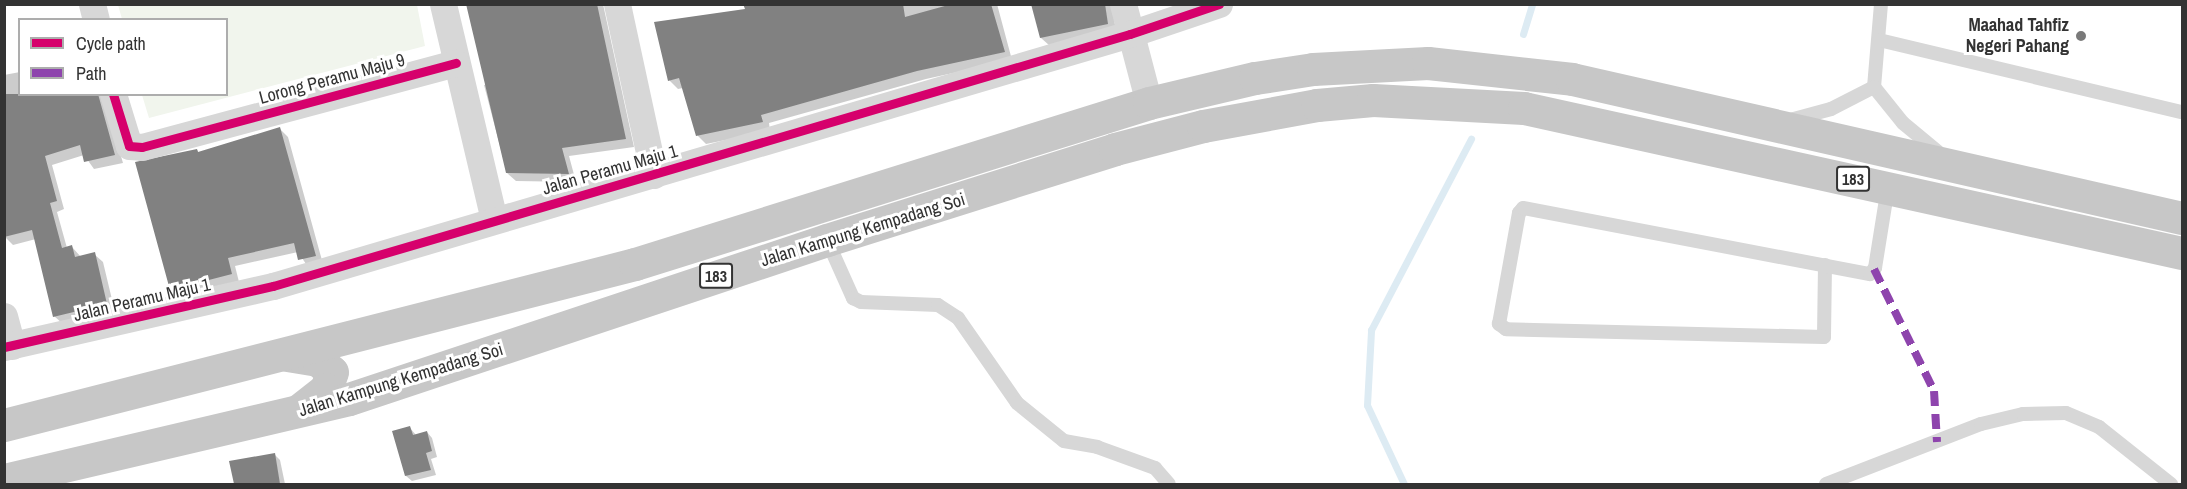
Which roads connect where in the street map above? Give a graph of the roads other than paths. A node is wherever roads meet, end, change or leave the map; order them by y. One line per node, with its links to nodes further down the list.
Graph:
1 (443, 4): 8 (street)
2 (1123, 4): 6 (street)
3 (1219, 4): 6 (street, Jalan Peramu Maju 1)
4 (1881, 4): 7 (lane)
5 (620, 5): 14 (street)
6 (1130, 34): 11 (street); 14 (street, Jalan Peramu Maju 1)
7 (1880, 40): 9 (lane); 12 (lane)
8 (456, 63): 10 (street, Lorong Peramu Maju 9); 18 (street)
9 (1874, 87): 13 (lane); 15 (lane)
10 (114, 96)
11 (1149, 103): 13 (highway, Jalan Kampung Kempadang Soi / 183); 24 (highway, Jalan Kampung Kempadang Soi / 183)
12 (2182, 112)
13 (1776, 124): 15 (highway, 183)
14 (654, 175): 18 (street, Jalan Peramu Maju 1)
15 (1992, 175): 17 (highway, 183)
16 (1888, 187): 19 (highway, Jalan Kampung Kempadang Soi / 183); 20 (highway, 183); 21 (lane)
17 (2182, 218)
18 (494, 219): 23 (street, Jalan Peramu Maju 1)
19 (827, 240): 25 (highway, Jalan Kampung Kempadang Soi / 183); 28 (lane)
20 (2182, 253)
21 (1825, 265): 21 (lane)
22 (4, 316): 23 (street)
23 (8, 346)
24 (282, 354): 25 (highway); 26 (highway, Jalan Kampung Kempadang Soi / 183)
25 (293, 414): 27 (highway, Jalan Kampung Kempadang Soi / 183)
26 (4, 425)
27 (4, 480)
28 (1169, 484)
29 (1827, 484): 30 (lane)
30 (2171, 484)

